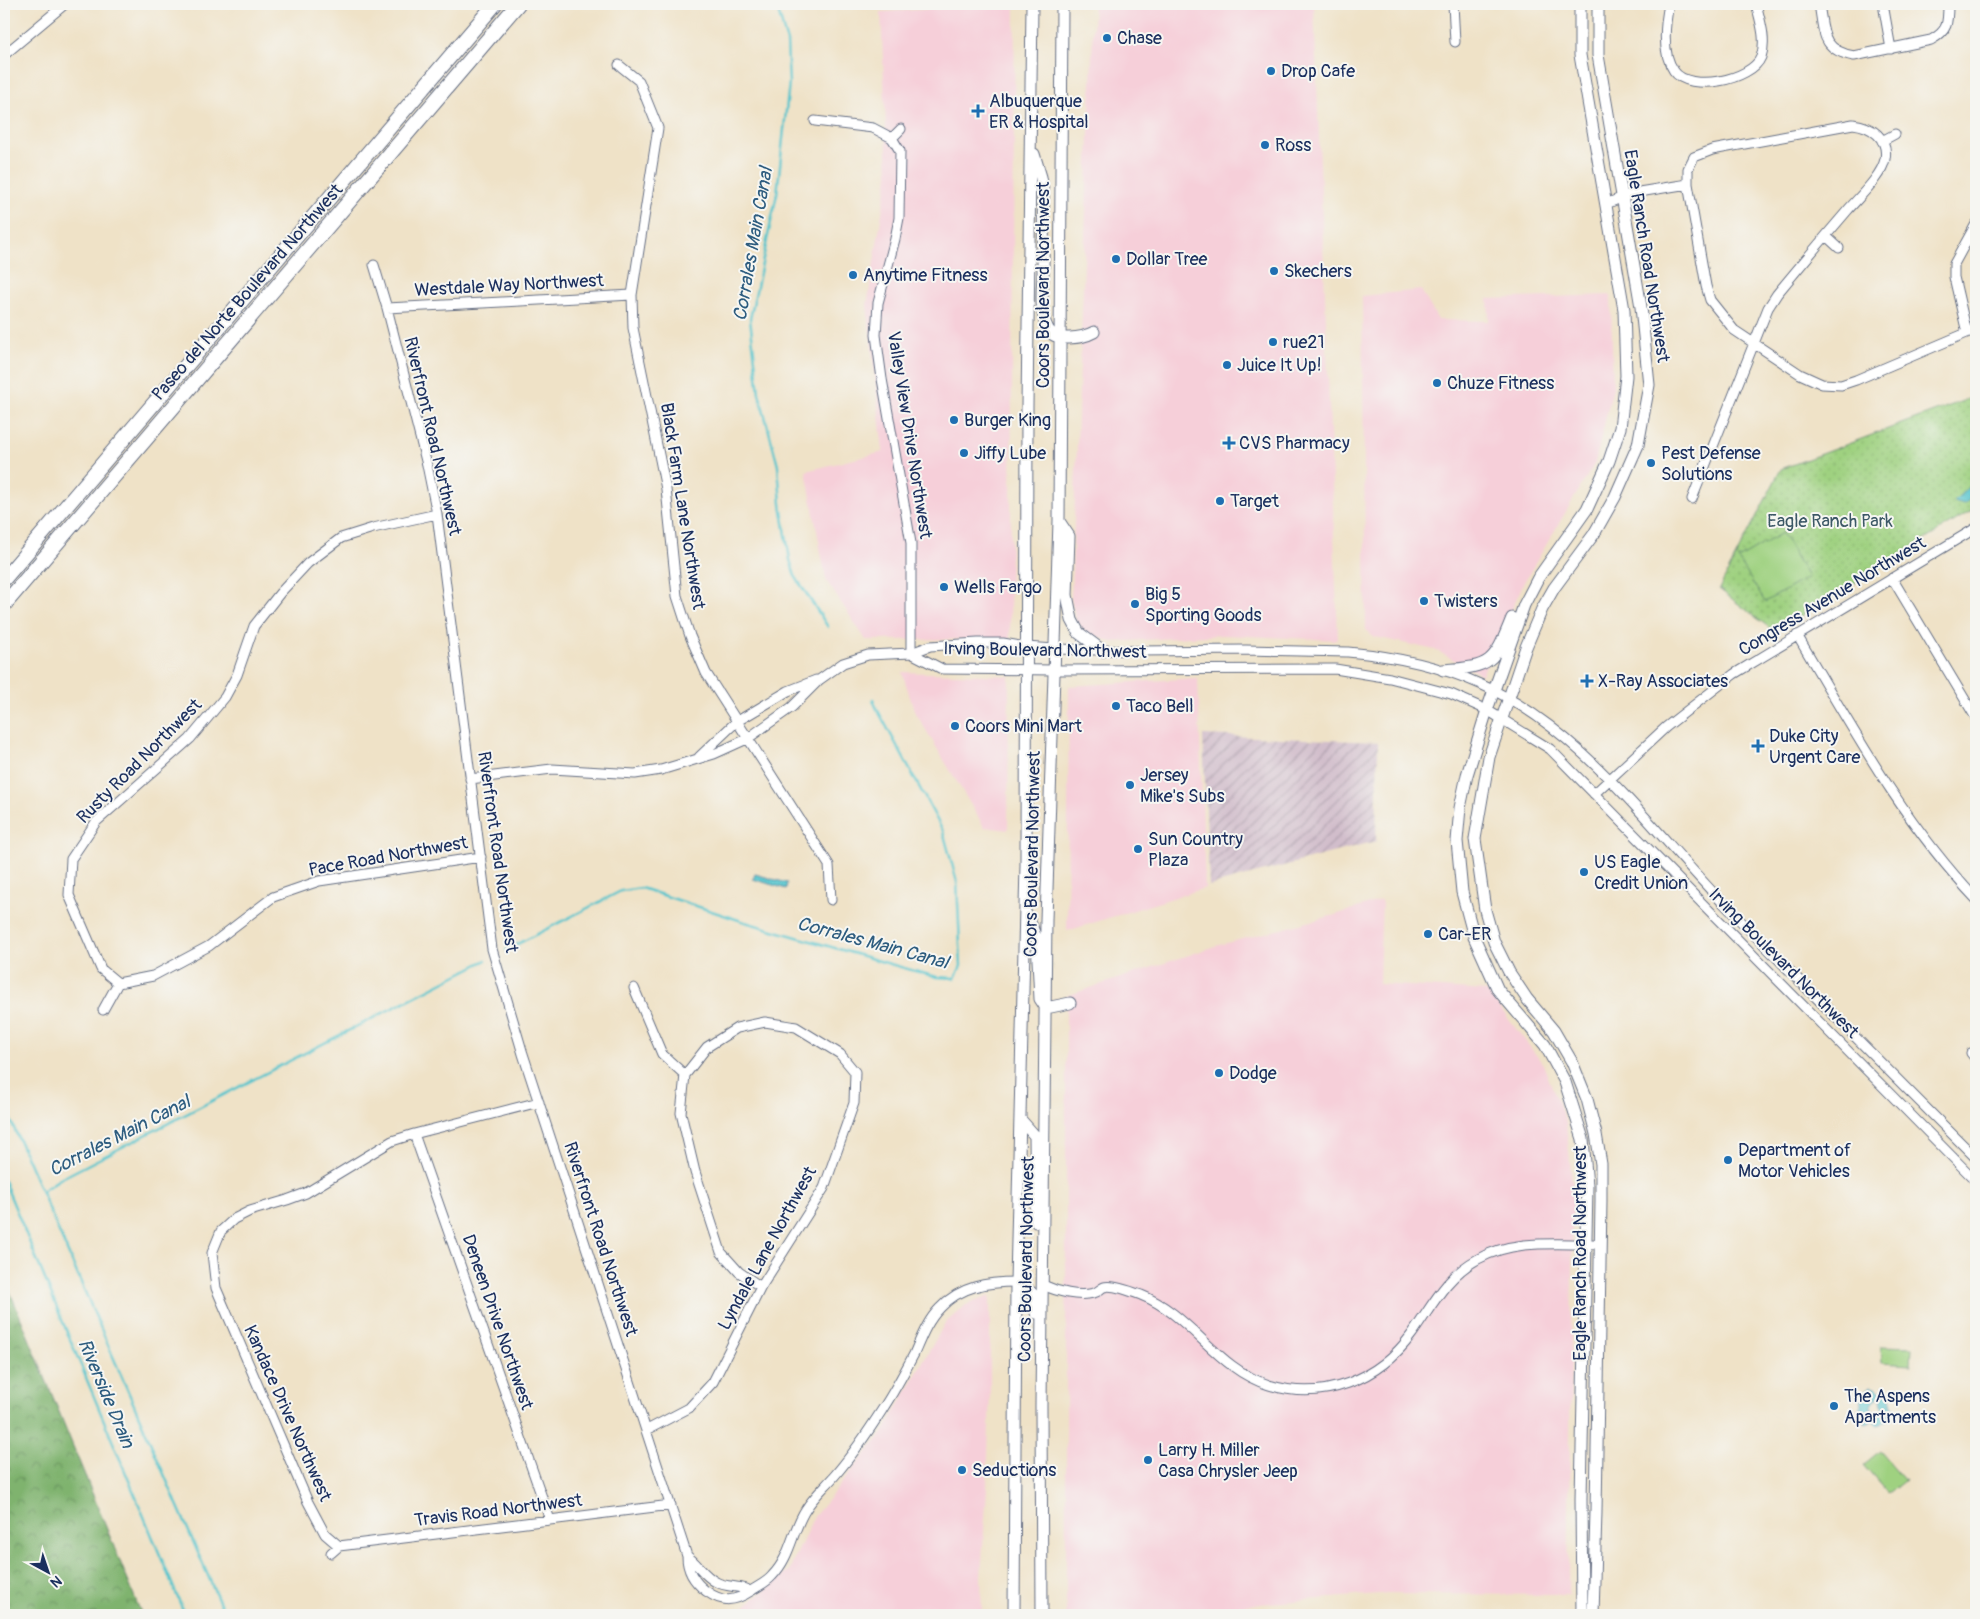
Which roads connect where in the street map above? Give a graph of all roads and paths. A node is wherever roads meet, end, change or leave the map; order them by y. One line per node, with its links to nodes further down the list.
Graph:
1 (65, 4): 16 (street)
2 (495, 4): 44 (highway, Paseo del Norte Boulevard Northwest)
3 (518, 4): 45 (highway, Paseo del Norte Boulevard Northwest)
4 (1032, 4): 23 (main road, Coors Boulevard Northwest)
5 (1062, 4): 36 (main road, Coors Boulevard Northwest)
6 (1454, 4): 14 (street)
7 (1580, 4): 26 (main road, Eagle Ranch Road Northwest)
8 (1598, 4): 25 (main road, Eagle Ranch Road Northwest)
9 (1669, 4): 10 (street)
10 (1756, 4)
11 (1819, 4): 15 (street)
12 (1883, 4): 15 (street)
13 (1948, 4): 15 (street)
14 (1455, 42)
15 (1891, 49)
16 (4, 55)
17 (619, 64): 31 (street, Black Farm Lane Northwest)
18 (816, 121): 21 (street)
19 (901, 129): 21 (street)
20 (1895, 134): 22 (street)
21 (892, 138): 50 (street, Valley View Drive Northwest)
22 (1882, 141): 24 (street); 28 (street)
23 (1031, 148): 36 (main road); 47 (main road, Coors Boulevard Northwest)
24 (1688, 184): 25 (street); 37 (street)
25 (1622, 198): 26 (street); 56 (main road, Eagle Ranch Road Northwest)
26 (1606, 204): 42 (main road, Eagle Ranch Road Northwest)
27 (1976, 224): 35 (street)
28 (1826, 236): 29 (street); 37 (street)
29 (1839, 248)
30 (374, 265): 32 (street, Riverfront Road Northwest)
31 (632, 295): 32 (street, Westdale Way Northwest); 60 (street, Black Farm Lane Northwest)
32 (387, 308): 39 (street, Riverfront Road Northwest)
33 (1976, 329): 35 (street)
34 (1094, 332): 36 (main road)
35 (1967, 333): 37 (street)
36 (1060, 337): 40 (main road, Coors Boulevard Northwest)
37 (1755, 343): 38 (street)
38 (1692, 499)
39 (437, 514): 63 (street, Riverfront Road Northwest); 70 (street, Rusty Road Northwest)
40 (1059, 521): 48 (main road, Coors Boulevard Northwest); 49 (main road)
41 (1976, 528): 43 (street, Congress Avenue Northwest)
42 (1549, 562): 53 (main road); 55 (main road, Eagle Ranch Road Northwest)
43 (1892, 578): 46 (street, Congress Avenue Northwest); 59 (street)
44 (4, 579)
45 (4, 605)
46 (1797, 635): 64 (street, Congress Avenue Northwest); 67 (street)
47 (1026, 648): 48 (street, Irving Boulevard Northwest); 50 (street, Irving Boulevard Northwest); 51 (main road, Coors Boulevard Northwest)
48 (1055, 649): 49 (street, Irving Boulevard Northwest); 52 (main road, Coors Boulevard Northwest)
49 (1103, 650): 53 (street, Irving Boulevard Northwest)
50 (911, 653): 51 (street, Irving Boulevard Northwest); 54 (street)
51 (1028, 670): 52 (street, Irving Boulevard Northwest); 69 (main road, Coors Boulevard Northwest)
52 (1054, 670): 57 (street, Irving Boulevard Northwest); 73 (main road, Coors Boulevard Northwest)
53 (1443, 670): 55 (street, Irving Boulevard Northwest)
54 (818, 680): 60 (street); 61 (street)
55 (1494, 691): 56 (street, Irving Boulevard Northwest); 57 (main road, Eagle Ranch Road Northwest)
56 (1509, 699): 58 (main road, Eagle Ranch Road Northwest); 64 (street, Irving Boulevard Northwest)
57 (1487, 710): 58 (street, Irving Boulevard Northwest); 81 (main road, Eagle Ranch Road Northwest)
58 (1502, 718): 65 (street, Irving Boulevard Northwest); 82 (main road, Eagle Ranch Road Northwest)
59 (1976, 718)
60 (736, 722): 61 (street, Black Farm Lane Northwest); 62 (street)
61 (747, 739): 62 (street); 68 (street, Black Farm Lane Northwest)
62 (697, 759): 63 (street)
63 (470, 779): 66 (street, Riverfront Road Northwest)
64 (1608, 780): 65 (street, Congress Avenue Northwest); 79 (street, Irving Boulevard Northwest)
65 (1594, 794): 80 (street, Irving Boulevard Northwest)
66 (481, 857): 70 (street, Pace Road Northwest); 76 (street, Riverfront Road Northwest)
67 (1976, 899)
68 (832, 900)
69 (1025, 907): 73 (main road); 77 (main road, Coors Boulevard Northwest)
70 (118, 983): 74 (street)
71 (634, 988): 75 (street)
72 (1070, 1003): 73 (main road)
73 (1046, 1008): 84 (main road, Coors Boulevard Northwest)
74 (103, 1010)
75 (685, 1075): 85 (street); 85 (street, Lyndale Lane Northwest)
76 (539, 1102): 78 (street, Kandace Drive Northwest); 86 (street, Riverfront Road Northwest)
77 (1020, 1119): 83 (main road, Coors Boulevard Northwest); 84 (main road)
78 (414, 1134): 89 (street, Deneen Drive Northwest); 90 (street, Kandace Drive Northwest)
79 (1976, 1158)
80 (1976, 1182)
81 (1584, 1244): 82 (street); 84 (street); 94 (main road, Eagle Ranch Road Northwest)
82 (1600, 1244): 94 (main road, Eagle Ranch Road Northwest)
83 (1016, 1282): 87 (main road); 93 (street); 95 (main road, Coors Boulevard Northwest)
84 (1042, 1285): 87 (main road, Coors Boulevard Northwest)
85 (760, 1287): 86 (street, Lyndale Lane Northwest)
86 (647, 1430): 88 (street, Riverfront Road Northwest)
87 (1041, 1502): 96 (main road, Coors Boulevard Northwest)
88 (671, 1505): 89 (street, Travis Road Northwest); 92 (street, Riverfront Road Northwest)
89 (550, 1520): 90 (street, Travis Road Northwest)
90 (339, 1546): 91 (street)
91 (331, 1553)
92 (687, 1556): 93 (street); 93 (street, Riverfront Road Northwest)
93 (750, 1591)
94 (1588, 1601): 97 (main road, Eagle Ranch Road Northwest); 98 (main road, Eagle Ranch Road Northwest)
95 (1014, 1615)
96 (1042, 1615)
97 (1582, 1615)
98 (1593, 1615)

